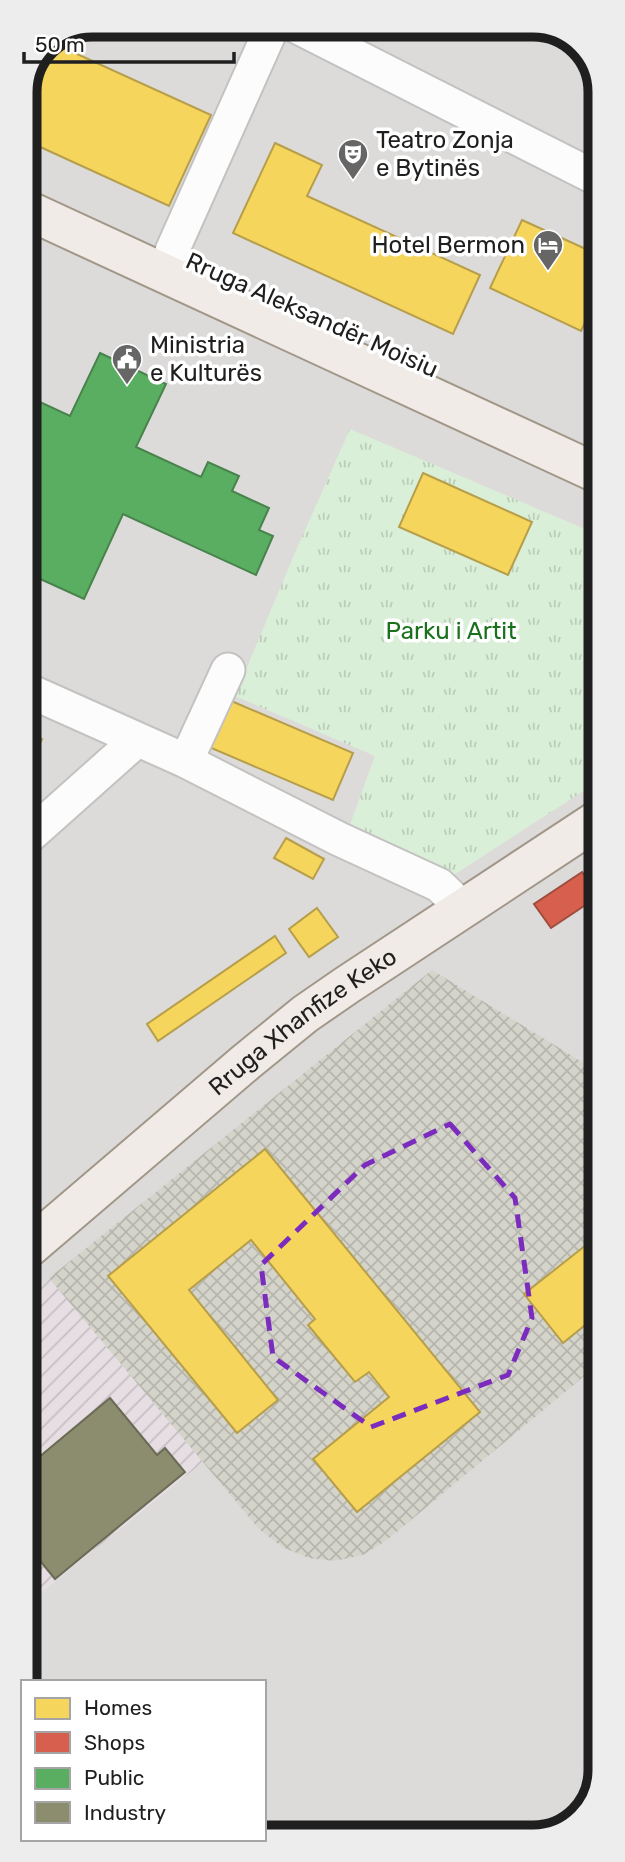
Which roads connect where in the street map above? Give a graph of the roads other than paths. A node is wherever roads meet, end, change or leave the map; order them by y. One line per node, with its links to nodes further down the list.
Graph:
1 (268, 37): 6 (street)
2 (318, 37): 3 (street)
3 (588, 174)
4 (37, 189): 6 (main road, Rruga Aleksandër Moisiu)
5 (37, 215): 8 (main road)
6 (172, 251): 7 (main road, Rruga Aleksandër Moisiu)
7 (588, 441)
8 (588, 469)
9 (228, 670): 12 (street)
10 (37, 694): 11 (street)
11 (137, 740): 12 (street); 14 (street)
12 (186, 761): 15 (street)
13 (588, 826): 15 (main road, Rruga Xhanfize Keko)
14 (37, 829)
15 (464, 909): 16 (main road, Rruga Xhanfize Keko)
16 (37, 1241)

